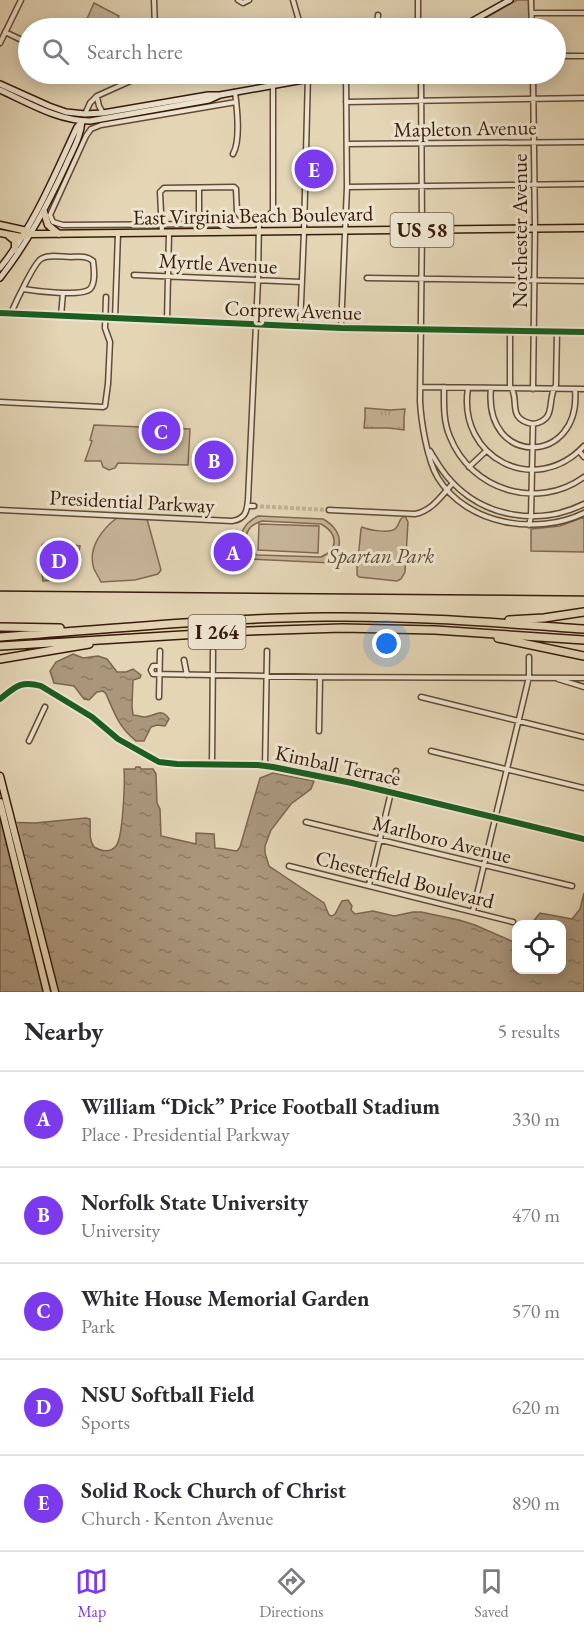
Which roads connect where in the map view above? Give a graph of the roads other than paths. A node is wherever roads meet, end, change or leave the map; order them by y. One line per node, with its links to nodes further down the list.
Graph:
1 (21, 0): 18 (street)
2 (154, 0): 12 (street)
3 (238, 0): 4 (street)
4 (249, 0)
5 (293, 0): 13 (street)
6 (418, 0): 15 (street)
7 (510, 0): 16 (main road)
8 (531, 0): 9 (street)
9 (532, 13): 10 (street); 17 (street)
10 (584, 13)
11 (378, 15): 14 (street)
12 (155, 18)
13 (299, 18)
14 (378, 18)
15 (418, 18)
16 (478, 18)
17 (532, 18)
18 (5, 32): 19 (street); 20 (street)
19 (18, 38)
20 (0, 43)
21 (566, 56): 22 (street)
22 (584, 56)
23 (0, 84): 41 (main road)
24 (124, 84): 34 (street)
25 (277, 84): 30 (main road)
26 (308, 84): 64 (street)
27 (346, 84): 39 (street)
28 (421, 84): 37 (street)
29 (533, 84): 36 (street, Norchester Avenue)
30 (273, 85): 32 (main road); 56 (street)
31 (0, 90): 42 (main road)
32 (235, 92): 33 (main road); 38 (street)
33 (220, 95): 40 (main road); 42 (main road)
34 (98, 96): 40 (street); 41 (street)
35 (584, 98): 36 (street)
36 (533, 99): 37 (street); 43 (street, Norchester Avenue)
37 (421, 101): 39 (street); 45 (street)
38 (236, 102): 47 (street); 55 (street)
39 (346, 102): 46 (street)
40 (103, 113): 41 (main road)
41 (85, 114): 42 (main road)
42 (82, 121): 55 (main road); 70 (main road)
43 (534, 142): 44 (street, Mapleton Avenue); 45 (street, Mapleton Avenue); 50 (street, Norchester Avenue)
44 (584, 142)
45 (421, 143): 46 (street, Mapleton Avenue); 51 (street)
46 (347, 144): 52 (street)
47 (233, 154)
48 (235, 182): 54 (street)
49 (584, 184): 50 (street)
50 (534, 185): 51 (street); 60 (street, Norchester Avenue)
51 (422, 186): 52 (street); 62 (street)
52 (347, 187): 65 (street)
53 (199, 188): 54 (street); 57 (street); 58 (street)
54 (235, 188): 56 (street)
55 (47, 212): 57 (street); 70 (main road); 71 (main road)
56 (259, 218): 63 (street)
57 (161, 223): 58 (street); 69 (street)
58 (199, 224): 66 (street)
59 (0, 225): 70 (main road, East Virginia Beach Boulevard / US 58)
60 (535, 228): 61 (main road, East Virginia Beach Boulevard / US 58); 62 (main road, East Virginia Beach Boulevard / US 58); 80 (street, Norchester Avenue)
61 (584, 228)
62 (422, 230): 65 (main road, East Virginia Beach Boulevard / US 58); 78 (street)
63 (260, 231): 64 (main road, East Virginia Beach Boulevard / US 58); 66 (main road, East Virginia Beach Boulevard / US 58); 79 (street)
64 (304, 231): 65 (main road, East Virginia Beach Boulevard / US 58); 82 (street)
65 (346, 231): 94 (street)
66 (232, 232): 69 (main road, East Virginia Beach Boulevard / US 58)
67 (3, 233): 70 (main road, East Virginia Beach Boulevard / US 58); 72 (main road)
68 (118, 233): 69 (main road, East Virginia Beach Boulevard / US 58); 71 (main road, East Virginia Beach Boulevard / US 58); 90 (street)
69 (165, 233): 75 (street)
70 (27, 234): 71 (main road, East Virginia Beach Boulevard / US 58); 72 (main road); 76 (main road)
71 (59, 234)
72 (15, 250): 73 (main road)
73 (0, 268)
74 (134, 274): 75 (street, Myrtle Avenue)
75 (168, 276): 79 (street, Myrtle Avenue); 91 (street)
76 (0, 278)
77 (367, 278): 78 (street)
78 (422, 279): 80 (street); 95 (street)
79 (258, 280): 82 (street, Myrtle Avenue); 92 (street)
80 (534, 280): 81 (street); 97 (street, Norchester Avenue)
81 (584, 281)
82 (301, 282): 93 (street)
83 (23, 289): 84 (street); 84 (street); 87 (street)
84 (63, 292): 88 (street)
85 (106, 297): 89 (street)
86 (1, 312): 87 (street, Corprew Avenue)
87 (11, 313): 88 (street, Corprew Avenue)
88 (61, 316): 89 (street, Corprew Avenue)
89 (106, 318): 90 (street, Corprew Avenue); 109 (street)
90 (116, 319): 91 (street, Corprew Avenue)
91 (167, 321): 92 (street, Corprew Avenue)
92 (256, 325): 93 (street, Corprew Avenue); 124 (street)
93 (300, 327): 94 (street, Corprew Avenue)
94 (341, 328): 95 (street, Corprew Avenue)
95 (421, 330): 96 (street, Corprew Avenue); 100 (street)
96 (510, 331): 97 (street, Corprew Avenue); 104 (street)
97 (533, 331): 98 (street, Corprew Avenue); 105 (street, Norchester Avenue)
98 (557, 331): 99 (street, Corprew Avenue); 106 (street)
99 (584, 332)
100 (421, 387): 101 (street); 112 (street)
101 (444, 387): 102 (street); 117 (street)
102 (468, 388): 103 (street); 114 (street)
103 (491, 388): 104 (street); 113 (street)
104 (512, 388): 105 (street); 110 (street)
105 (533, 389): 106 (street)
106 (554, 389): 107 (street); 110 (street)
107 (575, 389): 108 (street); 113 (street)
108 (584, 389)
109 (0, 402)
110 (533, 424): 113 (street)
111 (584, 446): 115 (street)
112 (428, 447): 120 (street); 121 (street)
113 (532, 447): 118 (street)
114 (486, 451): 117 (street); 118 (street)
115 (579, 451): 116 (street); 118 (street)
116 (584, 457)
117 (469, 467): 122 (street)
118 (532, 470): 122 (street)
119 (584, 477): 122 (street)
120 (453, 483): 121 (street); 129 (street)
121 (447, 489): 127 (street); 130 (street)
122 (532, 494): 129 (street)
123 (584, 504): 129 (street)
124 (248, 506): 125 (street); 126 (street, Presidential Parkway)
125 (254, 506)
126 (0, 510)
127 (329, 510)
128 (584, 513): 130 (street)
129 (531, 517): 130 (street)
130 (529, 525)
131 (584, 612): 132 (highway)
132 (480, 622): 134 (highway, I 264); 135 (highway, I 264)
133 (0, 627): 134 (highway)
134 (129, 627): 137 (highway, I 264)
135 (584, 629)
136 (478, 633): 138 (highway, I 264); 139 (highway, I 264); 144 (highway)
137 (0, 637)
138 (118, 639): 140 (highway, I 264); 146 (highway)
139 (584, 640)
140 (0, 646)
141 (160, 651): 148 (street)
142 (213, 651): 151 (street)
143 (267, 651): 152 (street)
144 (584, 656)
145 (529, 657): 154 (street)
146 (0, 659)
147 (184, 660): 150 (street)
148 (159, 666): 149 (street); 149 (street)
149 (159, 674): 150 (street); 158 (street)
150 (187, 675): 151 (street)
151 (213, 675): 152 (street); 167 (street)
152 (267, 676): 153 (street); 168 (street)
153 (320, 677): 154 (street); 163 (street)
154 (529, 677): 155 (street); 162 (street)
155 (555, 677): 156 (street); 157 (street)
156 (584, 678)
157 (584, 687)
158 (159, 697)
159 (421, 697): 162 (street)
160 (0, 699): 167 (street, Kimball Terrace)
161 (45, 707): 165 (street)
162 (518, 721): 164 (street); 169 (street)
163 (319, 731)
164 (584, 737)
165 (28, 741)
166 (431, 751): 169 (street)
167 (212, 764): 168 (street, Kimball Terrace)
168 (265, 766): 173 (street, Kimball Terrace)
169 (507, 770): 172 (street); 175 (street)
170 (396, 771): 173 (street)
171 (0, 776): 186 (main road)
172 (584, 788)
173 (390, 792): 175 (street, Kimball Terrace); 177 (street)
174 (0, 802): 185 (main road)
175 (495, 818): 178 (street, Kimball Terrace); 179 (street)
176 (306, 822): 177 (street, Marlboro Avenue)
177 (380, 839): 179 (street, Marlboro Avenue); 181 (street)
178 (584, 839)
179 (483, 864): 182 (street, Marlboro Avenue); 183 (street)
180 (289, 866): 181 (street, Chesterfield Boulevard)
181 (369, 885): 183 (street, Chesterfield Boulevard)
182 (572, 886)
183 (473, 911): 184 (street, Chesterfield Boulevard)
184 (512, 922)
185 (47, 992)
186 (55, 992)

